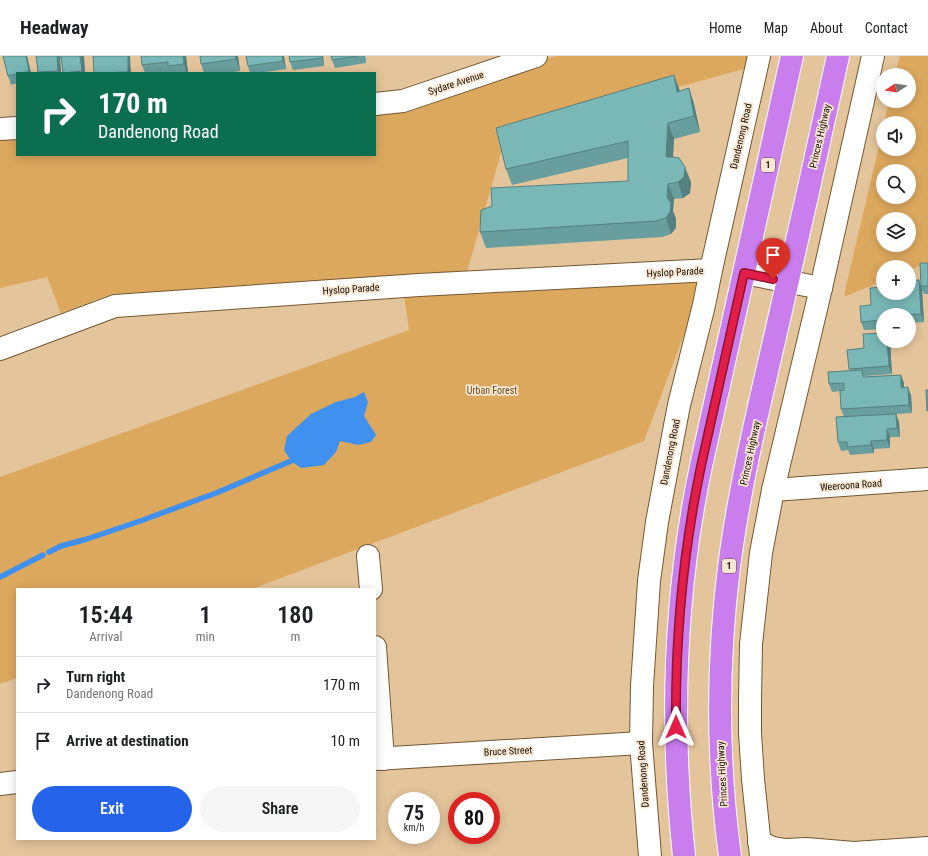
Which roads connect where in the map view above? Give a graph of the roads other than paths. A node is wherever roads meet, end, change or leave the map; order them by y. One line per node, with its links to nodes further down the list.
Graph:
1 (536, 56): 6 (street, Sydare Avenue)
2 (759, 56): 9 (street, Dandenong Road)
3 (792, 56): 10 (highway, 1)
4 (838, 56): 11 (highway, Princes Highway / 1)
5 (873, 56): 12 (street)
6 (376, 104)
7 (16, 128): 8 (street)
8 (0, 129)
9 (711, 270): 13 (street, Hyslop Parade); 19 (street, Dandenong Road)
10 (744, 273): 11 (street); 27 (highway, 1)
11 (788, 282): 12 (street); 28 (highway, Princes Highway / 1)
12 (821, 288): 15 (street)
13 (0, 349)
14 (928, 479): 15 (street, Weeroona Road)
15 (773, 490): 24 (street)
16 (368, 556): 17 (street)
17 (371, 588)
18 (376, 675): 20 (street)
19 (640, 743): 20 (street, Bruce Street); 26 (street, Dandenong Road)
20 (379, 759)
21 (16, 782): 22 (street)
22 (0, 784)
23 (928, 848): 25 (street)
24 (760, 849): 25 (street)
25 (848, 855)
26 (650, 856)
27 (684, 856)
28 (730, 856)

